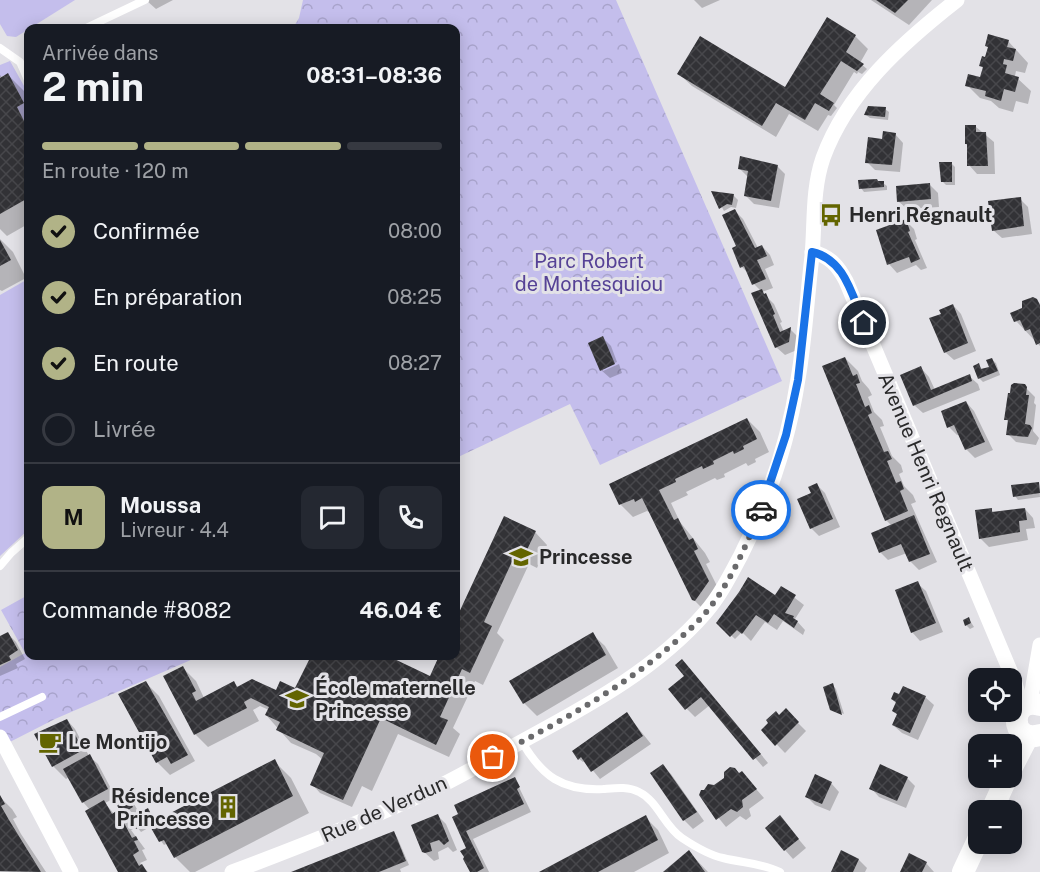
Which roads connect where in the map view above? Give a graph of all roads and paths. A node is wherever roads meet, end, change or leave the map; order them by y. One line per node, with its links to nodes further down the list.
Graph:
1 (145, 0): 3 (lane)
2 (957, 0): 8 (street, Rue de Verdun)
3 (95, 24)
4 (0, 48): 6 (lane)
5 (24, 60): 6 (lane)
6 (20, 62): 7 (lane)
7 (24, 71)
8 (812, 252): 13 (street, Avenue Henri Regnault); 17 (street, Rue de Verdun)
9 (24, 541): 10 (lane)
10 (0, 566)
11 (1040, 645): 13 (street)
12 (42, 698): 14 (lane)
13 (1031, 705): 16 (street)
14 (0, 717)
15 (0, 736): 20 (street)
16 (1034, 736): 18 (street)
17 (522, 742): 21 (street, Rue de Verdun); 22 (lane)
18 (1022, 753)
19 (971, 854): 23 (street)
20 (71, 872)
21 (232, 872)
22 (780, 872)
23 (963, 872)

